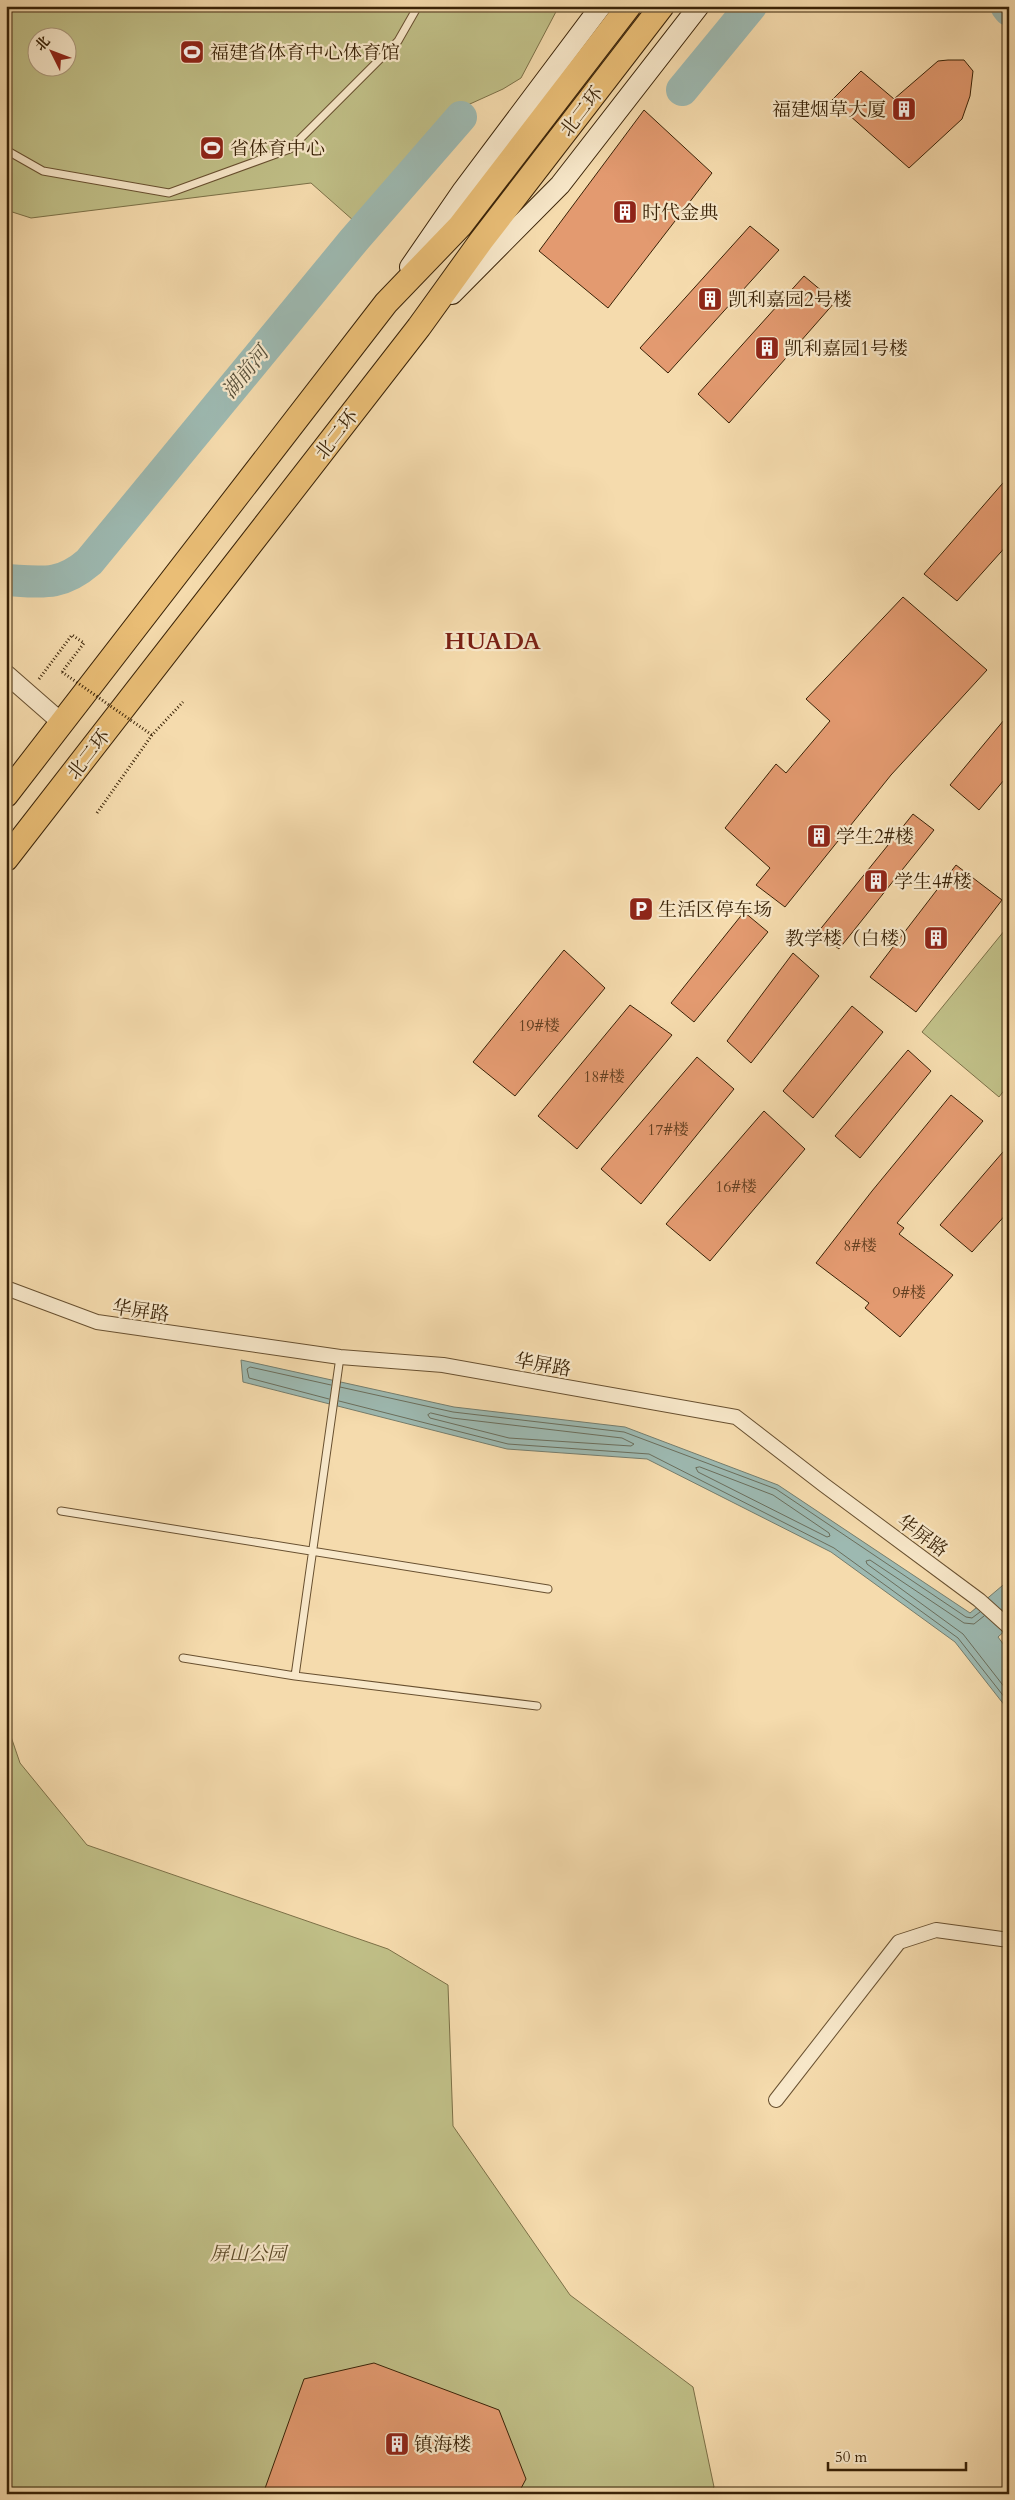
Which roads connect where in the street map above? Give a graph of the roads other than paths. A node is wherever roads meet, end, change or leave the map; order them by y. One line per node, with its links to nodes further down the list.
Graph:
1 (418, 6): 6 (lane)
2 (629, 6): 7 (highway, 北二环)
3 (662, 6): 8 (highway, 北二环)
4 (699, 6): 8 (main road)
5 (595, 10): 7 (main road)
6 (6, 150)
7 (386, 303): 10 (highway, 北二环)
8 (419, 327): 12 (highway, 北二环)
9 (6, 674): 10 (street)
10 (62, 723): 11 (highway, 北二环)
11 (6, 795)
12 (6, 859)
13 (6, 1288): 14 (street, 华屏路)
14 (340, 1358): 16 (lane); 18 (street, 华屏路)
15 (61, 1511): 16 (lane)
16 (313, 1552): 17 (lane); 20 (lane)
17 (548, 1589)
18 (1009, 1627)
19 (183, 1658): 20 (lane)
20 (296, 1676): 21 (lane)
21 (537, 1706)
22 (1009, 1940): 23 (street)
23 (776, 2100)

